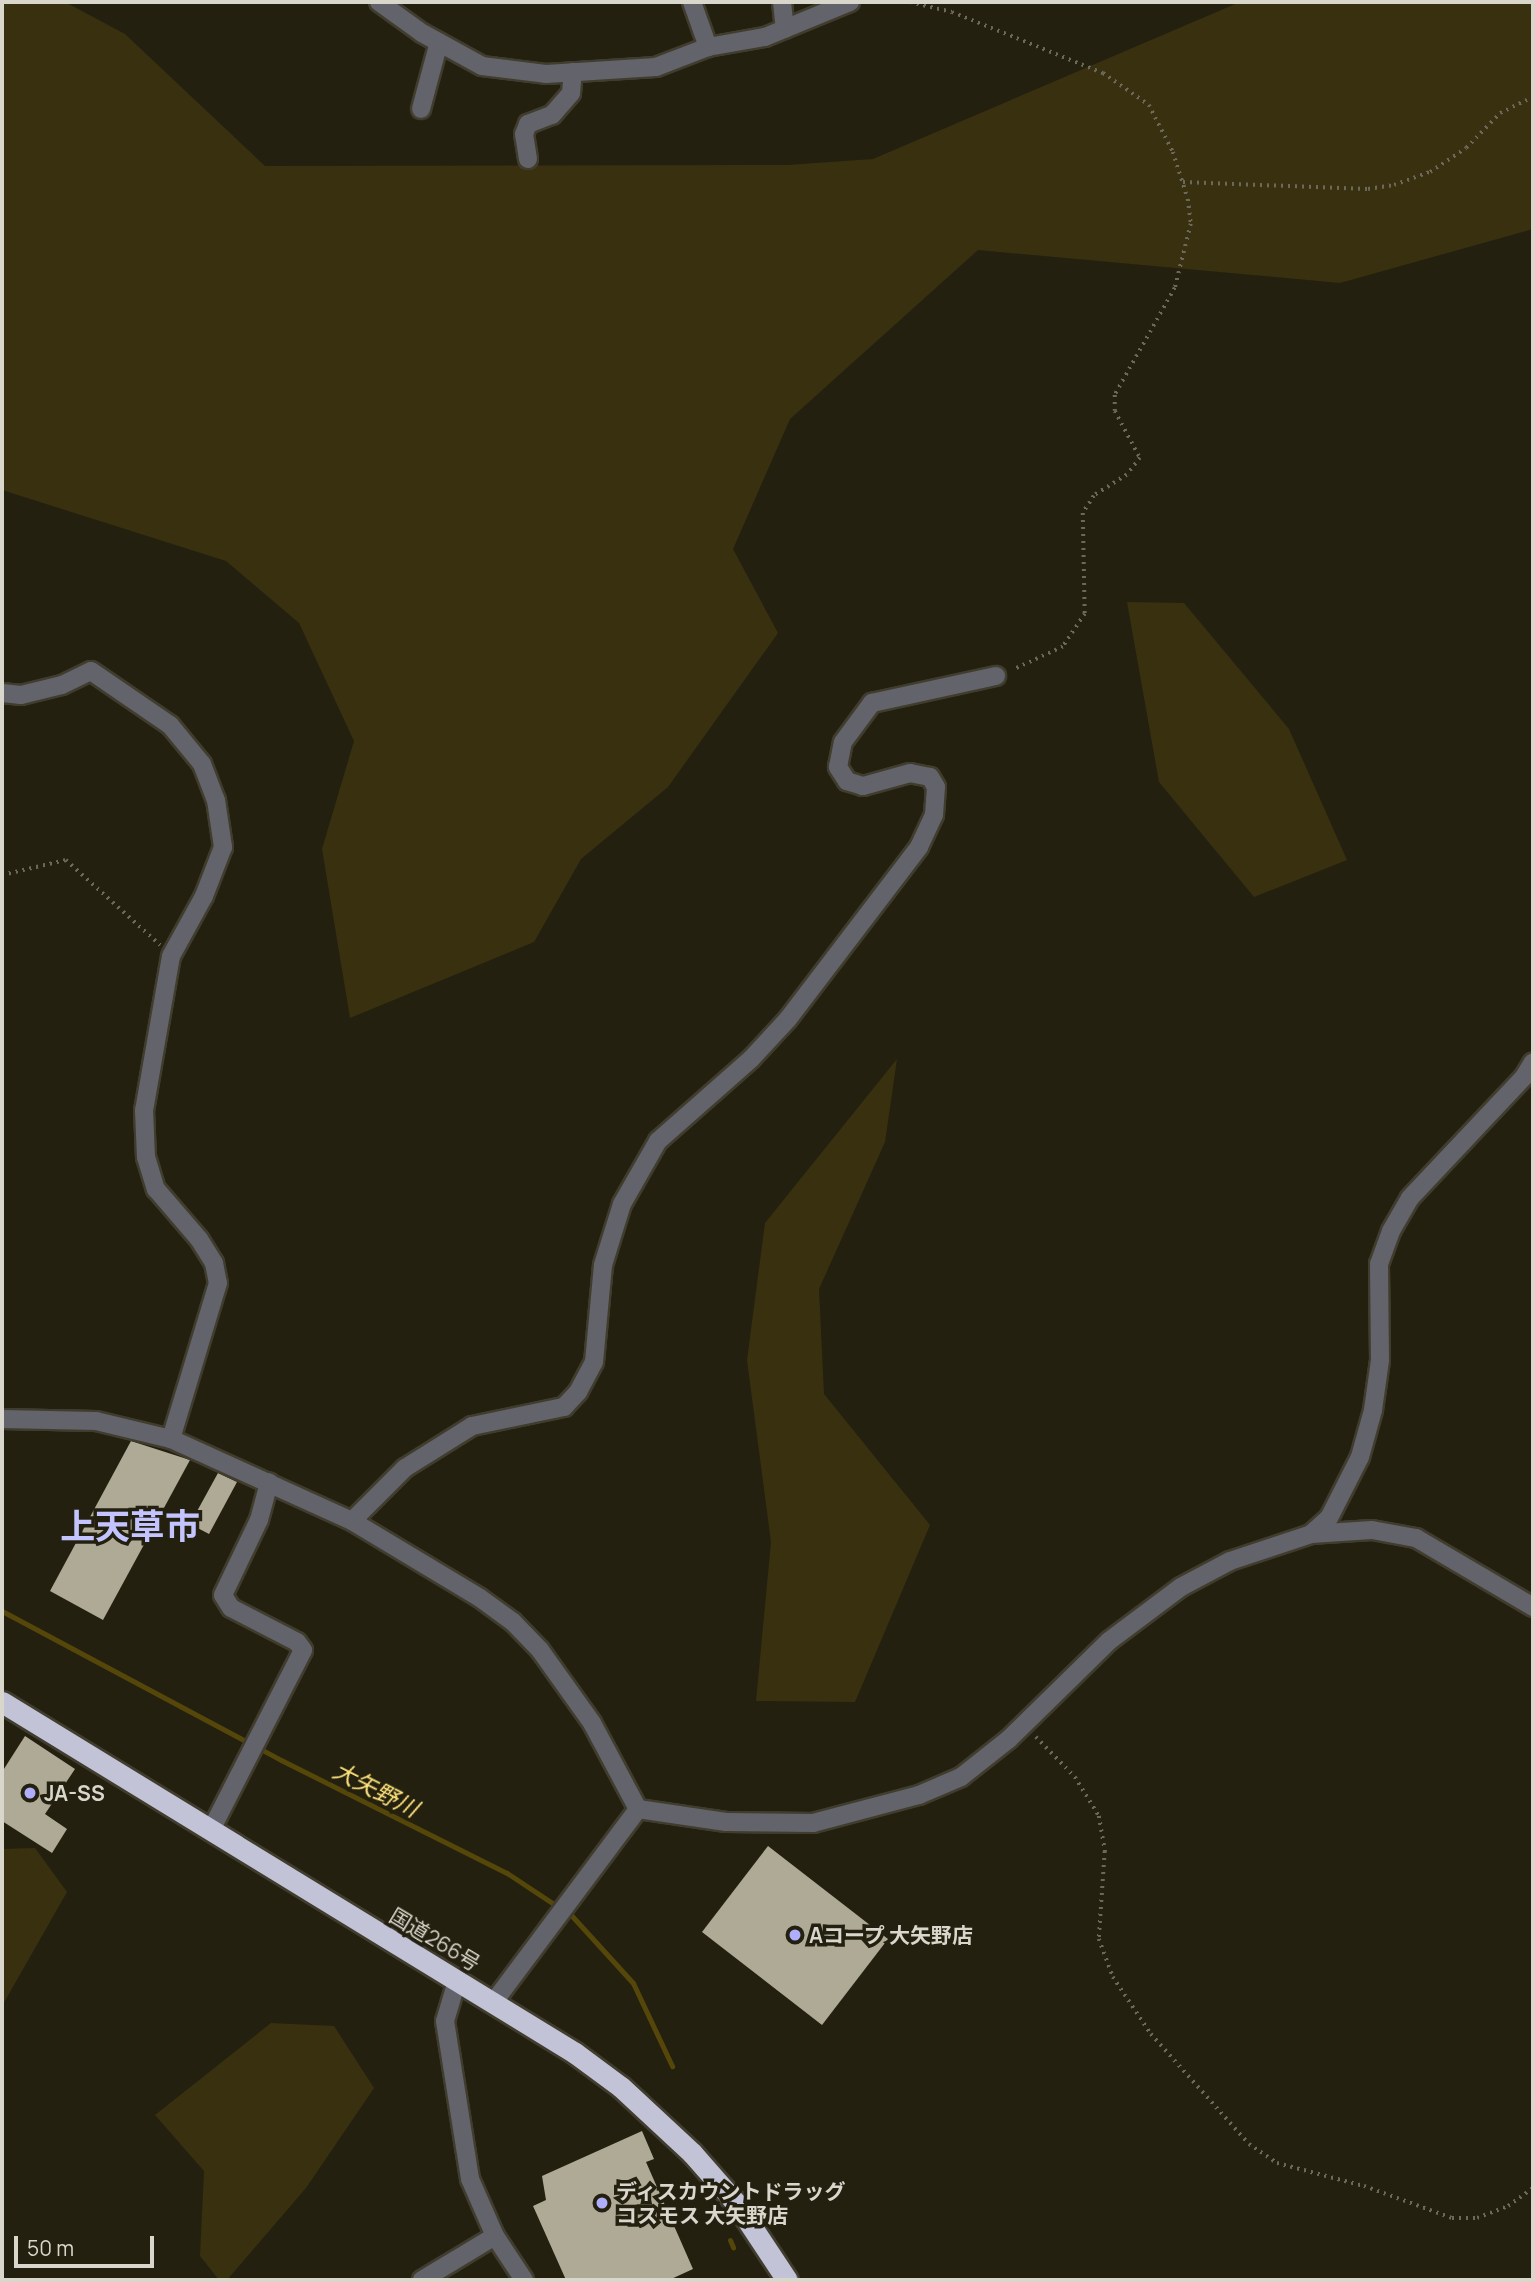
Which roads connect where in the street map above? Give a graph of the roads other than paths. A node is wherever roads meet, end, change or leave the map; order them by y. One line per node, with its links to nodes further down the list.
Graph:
1 (379, 2): 6 (street)
2 (692, 2): 7 (street)
3 (782, 2): 5 (street)
4 (850, 2): 5 (street)
5 (785, 29): 7 (street)
6 (439, 42): 8 (street); 9 (street)
7 (708, 47): 8 (street)
8 (573, 72): 10 (street)
9 (421, 109)
10 (528, 159)
11 (996, 676): 17 (street)
12 (2, 693): 15 (street)
13 (1533, 1062): 18 (street)
14 (2, 1419): 15 (street)
15 (172, 1438): 16 (street)
16 (269, 1482): 17 (street); 22 (street)
17 (352, 1521): 21 (street)
18 (1311, 1534): 19 (street); 21 (street)
19 (1533, 1607)
20 (2, 1702): 22 (highway, 国道266号)
21 (638, 1809): 24 (street)
22 (211, 1830): 23 (highway, 国道266号)
23 (457, 1980): 24 (highway, 国道266号); 25 (street)
24 (493, 2003): 28 (highway, 国道266号)
25 (495, 2236): 26 (street); 27 (street)
26 (422, 2280)
27 (524, 2280)
28 (788, 2280)

